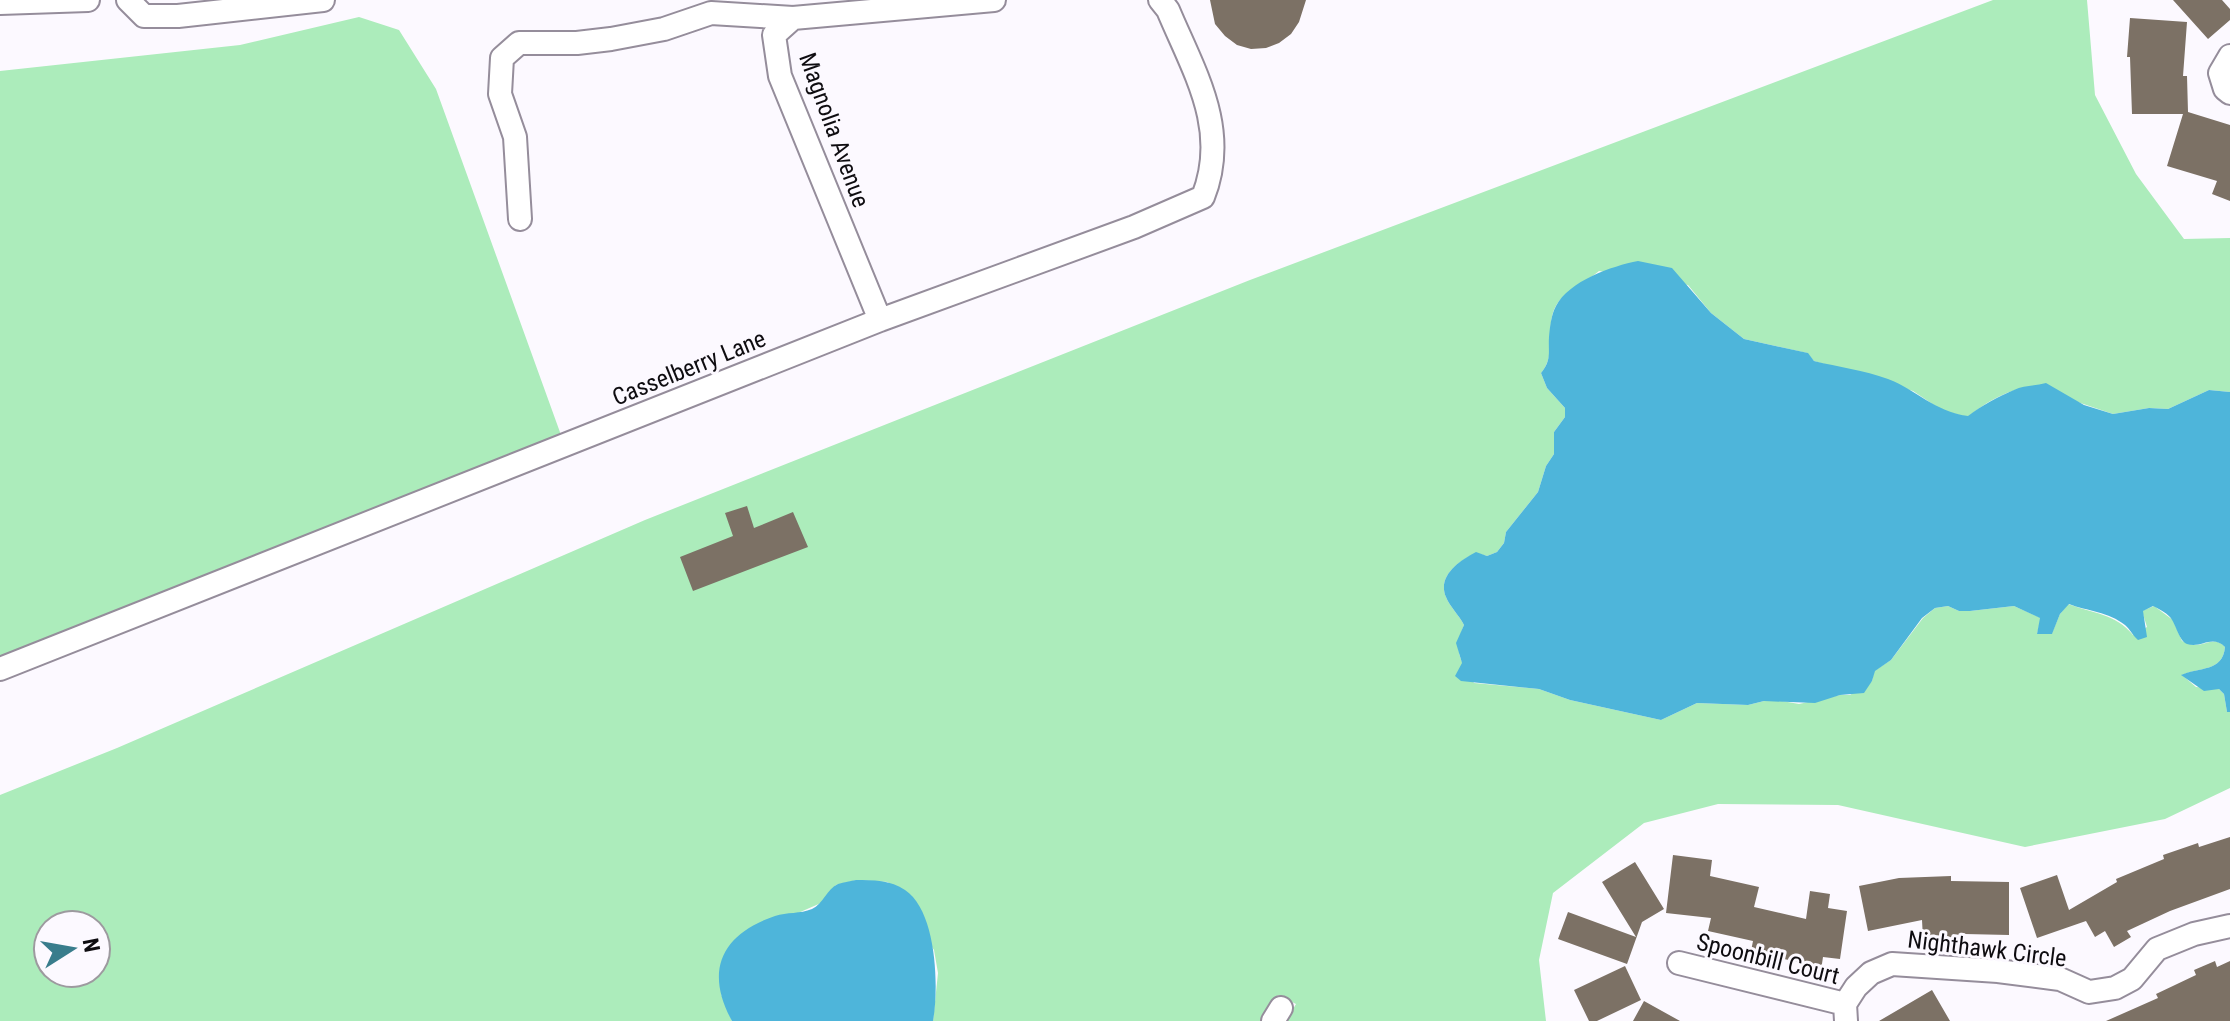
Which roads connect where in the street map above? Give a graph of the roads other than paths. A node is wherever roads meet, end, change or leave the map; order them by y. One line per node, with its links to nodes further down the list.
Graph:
1 (88, 0): 7 (street)
2 (128, 0): 6 (street)
3 (323, 0): 6 (street)
4 (994, 0): 8 (street, Magnolia Avenue)
5 (1160, 0): 12 (street, Casselberry Lane)
6 (286, 2)
7 (0, 3)
8 (793, 18): 11 (street); 12 (street, Magnolia Avenue)
9 (2230, 56): 10 (street)
10 (2230, 93)
11 (520, 219)
12 (880, 320): 13 (street, Casselberry Lane)
13 (0, 669)
14 (2230, 926): 16 (street, Nighthawk Circle)
15 (1679, 963): 16 (street, Spoonbill Court)
16 (1845, 1013)

